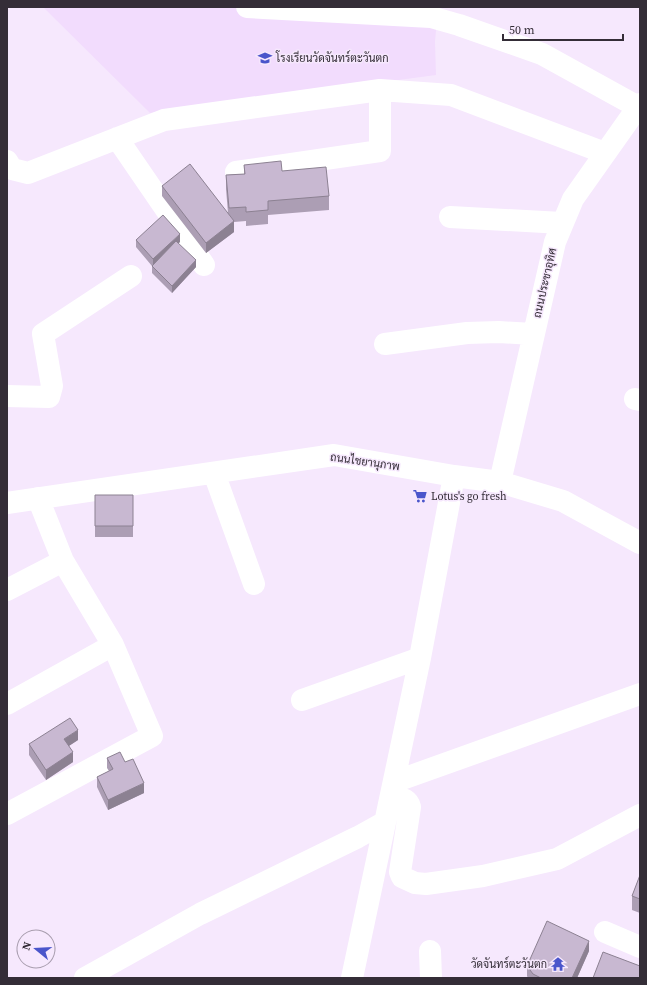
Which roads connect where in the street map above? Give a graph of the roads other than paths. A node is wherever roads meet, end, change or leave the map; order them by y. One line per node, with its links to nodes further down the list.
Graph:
1 (247, 7): 2 (street)
2 (432, 12): 4 (street)
3 (380, 90): 5 (street); 6 (street); 8 (street)
4 (637, 114): 6 (street, ถนนประชาอุทิศ)
5 (117, 138): 7 (street); 11 (street)
6 (605, 153): 10 (street, ถนนประชาอุทิศ)
7 (7, 161)
8 (236, 172)
9 (450, 217): 10 (street)
10 (562, 223): 13 (street, ถนนประชาอุทิศ)
11 (204, 265)
12 (131, 276): 15 (street)
13 (533, 334): 14 (street); 18 (street, ถนนประชาอุทิศ)
14 (385, 344)
15 (7, 396)
16 (214, 472): 17 (street, ถนนไชยานุภาพ); 19 (street, ถนนไชยานุภาพ); 23 (street)
17 (454, 476): 18 (street, ถนนไชยานุภาพ); 26 (street)
18 (500, 482): 21 (street, ถนนไชยานุภาพ)
19 (38, 498): 20 (street, ถนนไชยานุภาพ); 22 (street)
20 (7, 502)
21 (640, 543)
22 (63, 561): 24 (street); 25 (street)
23 (254, 584)
24 (7, 590)
25 (113, 645): 29 (street); 31 (street)
26 (420, 658): 28 (street); 30 (street)
27 (640, 694): 30 (street)
28 (302, 700)
29 (7, 704)
30 (393, 789): 32 (street); 33 (street)
31 (7, 814)
32 (640, 815)
33 (385, 822): 37 (street); 38 (street)
34 (604, 932): 35 (street)
35 (640, 947)
36 (430, 951): 39 (street)
37 (85, 978)
38 (352, 978)
39 (431, 978)

